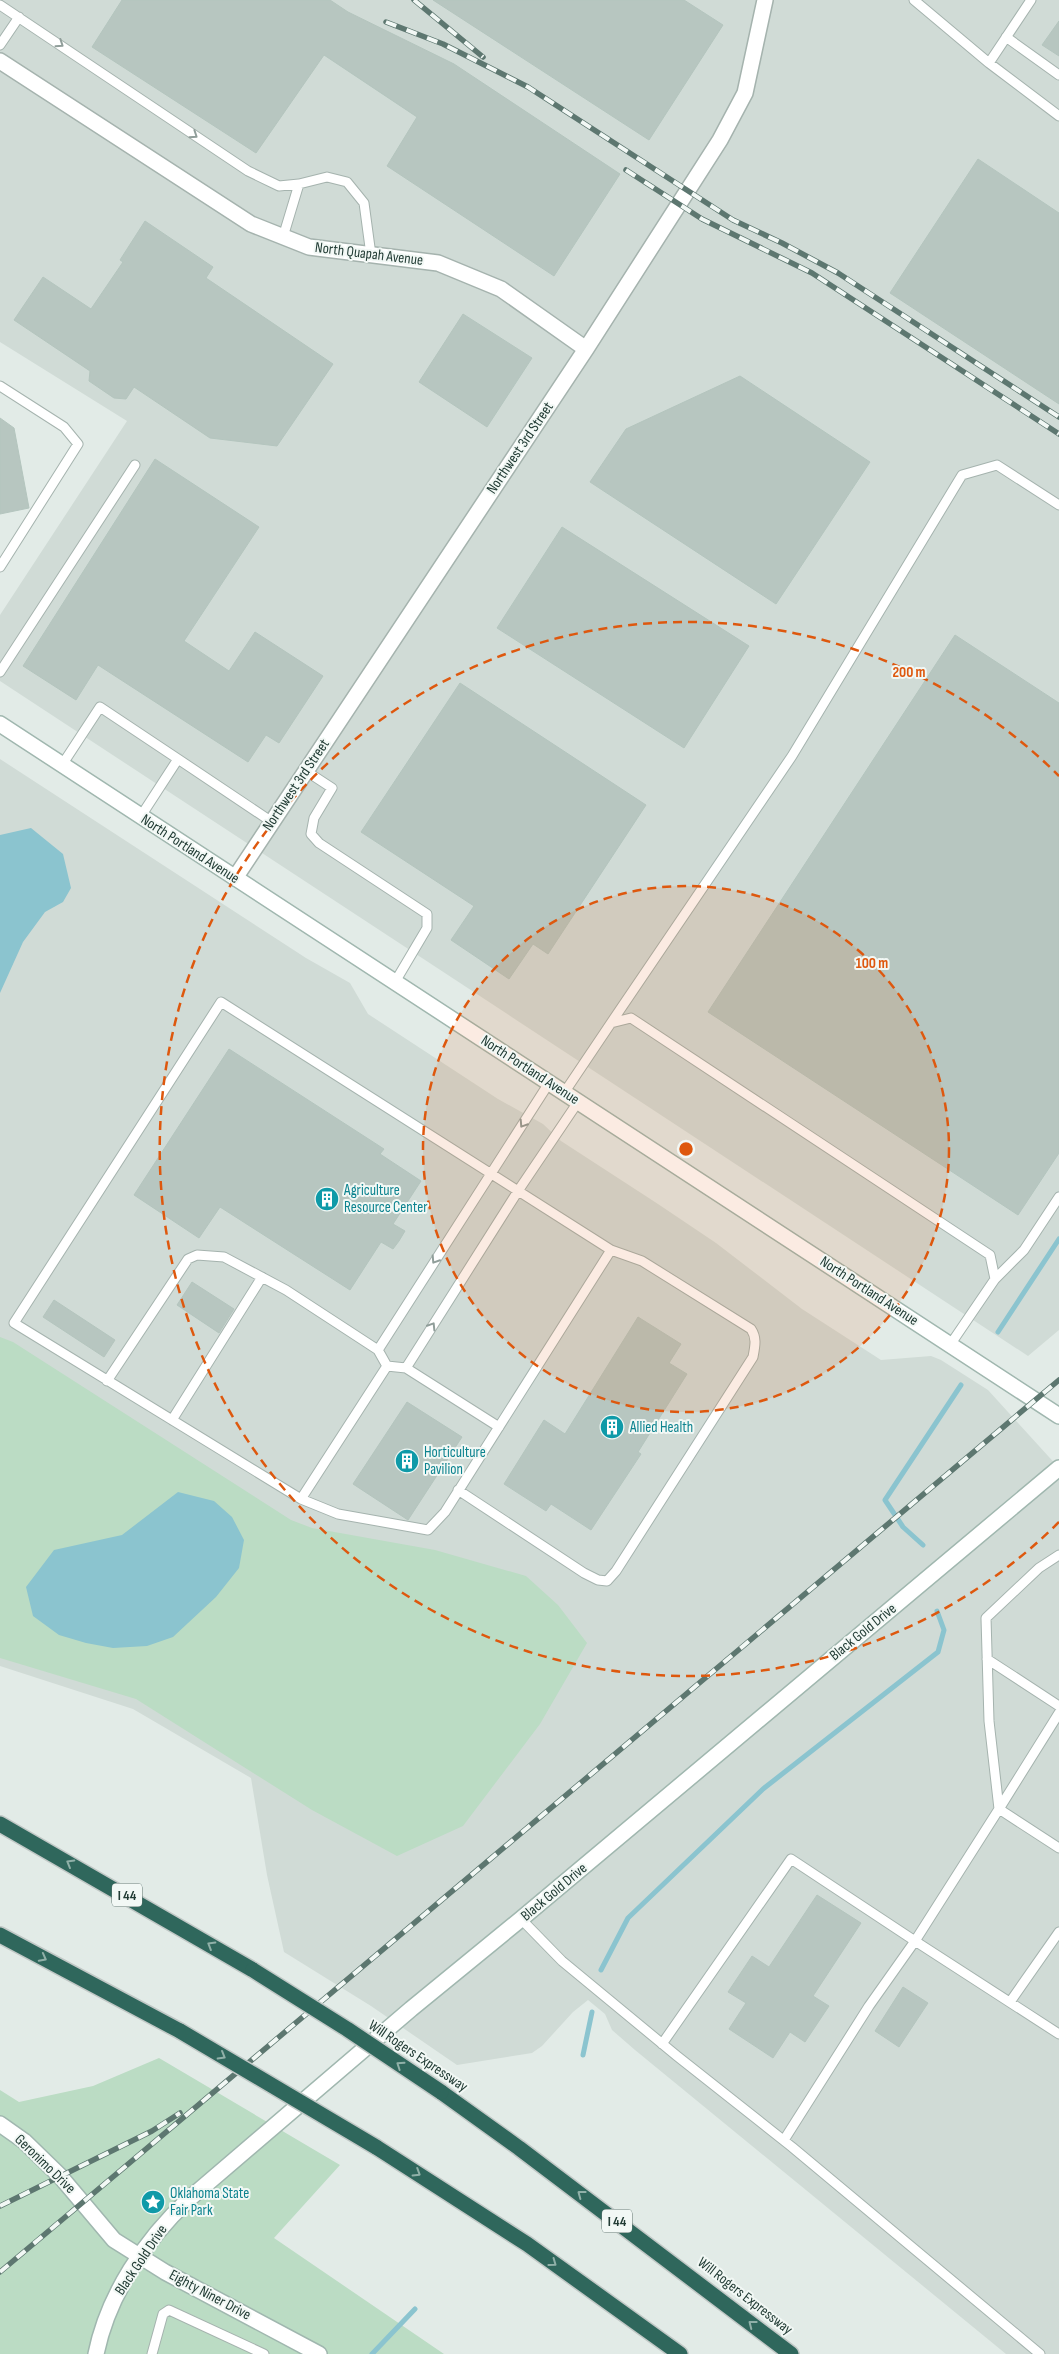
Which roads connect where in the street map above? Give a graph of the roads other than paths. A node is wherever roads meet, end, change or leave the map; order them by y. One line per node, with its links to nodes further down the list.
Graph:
1 (914, 0): 9 (lane)
2 (1031, 0): 6 (lane)
3 (766, 1): 15 (street, Northwest 3rd Street)
4 (0, 5): 5 (lane)
5 (19, 17): 7 (lane); 12 (lane, one-way to 12)
6 (1006, 38): 9 (lane); 10 (lane)
7 (0, 45)
8 (0, 61): 13 (street, North Quapah Avenue)
9 (989, 63): 11 (lane)
10 (1059, 75)
11 (1059, 116)
12 (299, 184): 13 (lane); 14 (lane)
13 (283, 237): 14 (street, North Quapah Avenue)
14 (371, 254): 15 (street, North Quapah Avenue)
15 (586, 349): 24 (street, Northwest 3rd Street)
16 (0, 386): 19 (lane)
17 (135, 465): 20 (lane)
18 (1059, 505): 29 (lane)
19 (0, 567)
20 (0, 672)
21 (0, 724): 23 (street, North Portland Avenue)
22 (178, 759): 23 (lane); 25 (lane); 26 (lane)
23 (62, 765): 25 (street, North Portland Avenue)
24 (306, 771): 26 (street, Northwest 3rd Street); 28 (lane)
25 (141, 816): 27 (street, North Portland Avenue)
26 (272, 822): 27 (street, Northwest 3rd Street)
27 (235, 878): 28 (street, North Portland Avenue)
28 (395, 982): 30 (street, North Portland Avenue)
29 (610, 1023): 31 (lane); 38 (lane)
30 (549, 1083): 31 (street, North Portland Avenue); 33 (lane, one-way to 33)
31 (564, 1093): 32 (street, North Portland Avenue)
32 (578, 1102): 34 (lane); 39 (street, North Portland Avenue)
33 (490, 1174): 34 (lane); 40 (lane, one-way to 40); 43 (lane)
34 (518, 1191): 36 (lane); 42 (lane, one-way to 34)
35 (1059, 1196): 38 (lane)
36 (611, 1250): 46 (lane); 48 (lane)
37 (262, 1277): 40 (lane); 43 (lane); 45 (lane)
38 (995, 1278): 39 (lane)
39 (950, 1345): 44 (street, North Portland Avenue)
40 (378, 1350): 41 (lane)
41 (387, 1366): 42 (lane); 49 (lane)
42 (406, 1368): 46 (lane)
43 (107, 1381): 45 (lane)
44 (1059, 1416)
45 (172, 1420): 49 (lane)
46 (499, 1427): 48 (lane)
47 (1059, 1468): 57 (street, Black Gold Drive)
48 (458, 1490): 49 (lane)
49 (301, 1500)
50 (1059, 1555): 51 (lane)
51 (987, 1659): 52 (lane); 54 (lane)
52 (1059, 1706)
53 (1059, 1713): 54 (lane)
54 (999, 1809): 56 (lane); 60 (lane)
55 (0, 1824): 73 (highway, Will Rogers Expressway / I 44, one-way to 55, bridge)
56 (1059, 1848)
57 (521, 1919): 63 (lane); 67 (street, Black Gold Drive)
58 (1059, 1932): 61 (lane)
59 (0, 1935): 72 (highway, one-way to 72, bridge)
60 (915, 1941): 61 (lane); 63 (lane); 65 (lane)
61 (1010, 2002): 62 (lane)
62 (1059, 2034)
63 (662, 2044): 65 (lane)
64 (0, 2124): 66 (street, Geronimo Drive)
65 (784, 2140): 74 (lane)
66 (87, 2206): 67 (street, Eighty Niner Drive)
67 (140, 2256): 68 (street, Black Gold Drive); 71 (street, Eighty Niner Drive)
68 (96, 2354)
69 (152, 2354): 70 (lane)
70 (264, 2354)
71 (320, 2354)
72 (680, 2354)
73 (791, 2354)
74 (1040, 2354)

